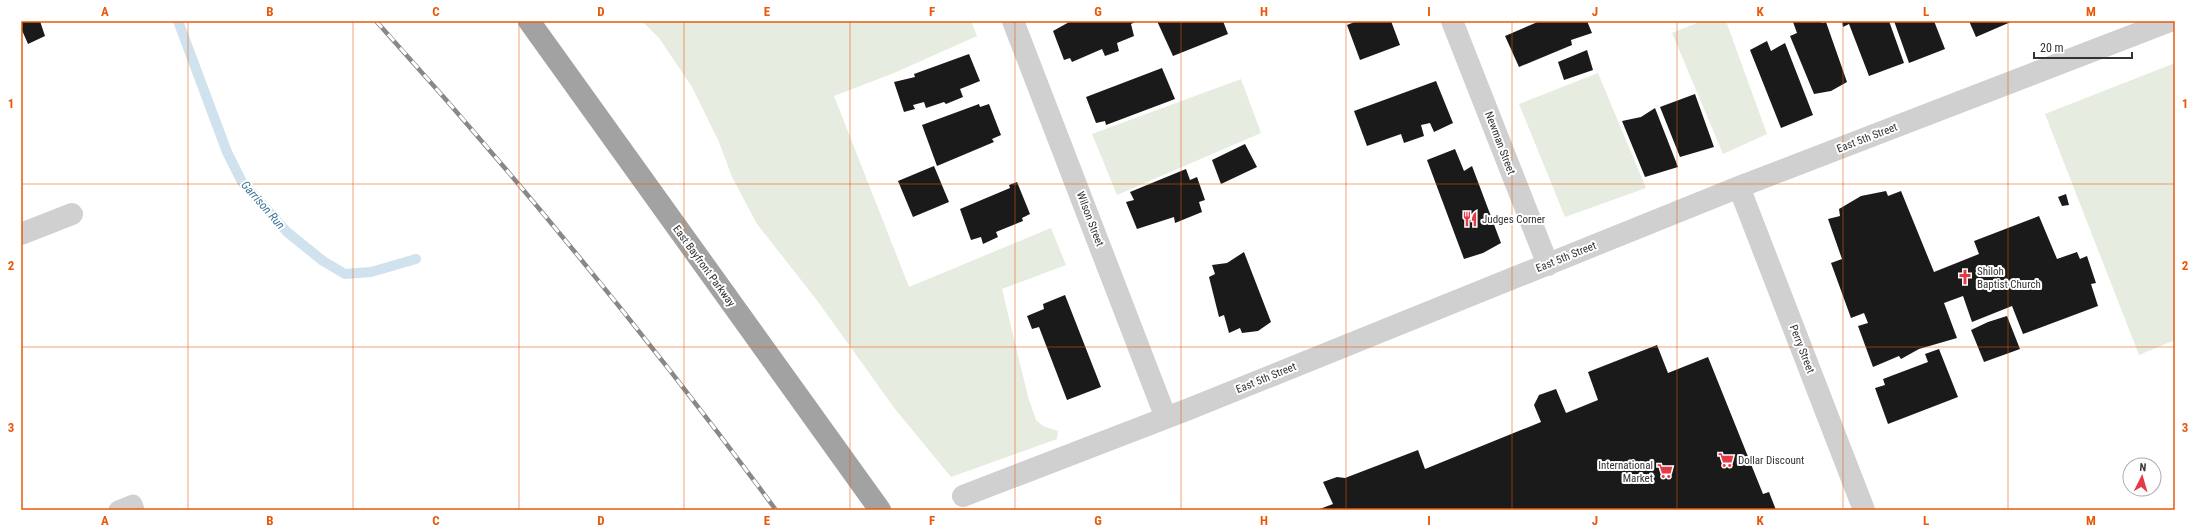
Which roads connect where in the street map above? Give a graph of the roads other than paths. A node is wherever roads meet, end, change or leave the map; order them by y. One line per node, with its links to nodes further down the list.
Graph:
1 (529, 21): 13 (highway, East Bayfront Parkway)
2 (1013, 21): 9 (street, Wilson Street)
3 (1452, 21): 8 (street, Newman Street)
4 (2170, 21): 5 (street, East 5th Street)
5 (1739, 187): 8 (street, East 5th Street); 14 (street, Perry Street)
6 (72, 214): 7 (street)
7 (21, 234)
8 (1548, 265): 9 (street, East 5th Street)
9 (1166, 418): 10 (street, East 5th Street)
10 (963, 496)
11 (118, 510): 12 (lane)
12 (135, 510)
13 (880, 510)
14 (1864, 510)

